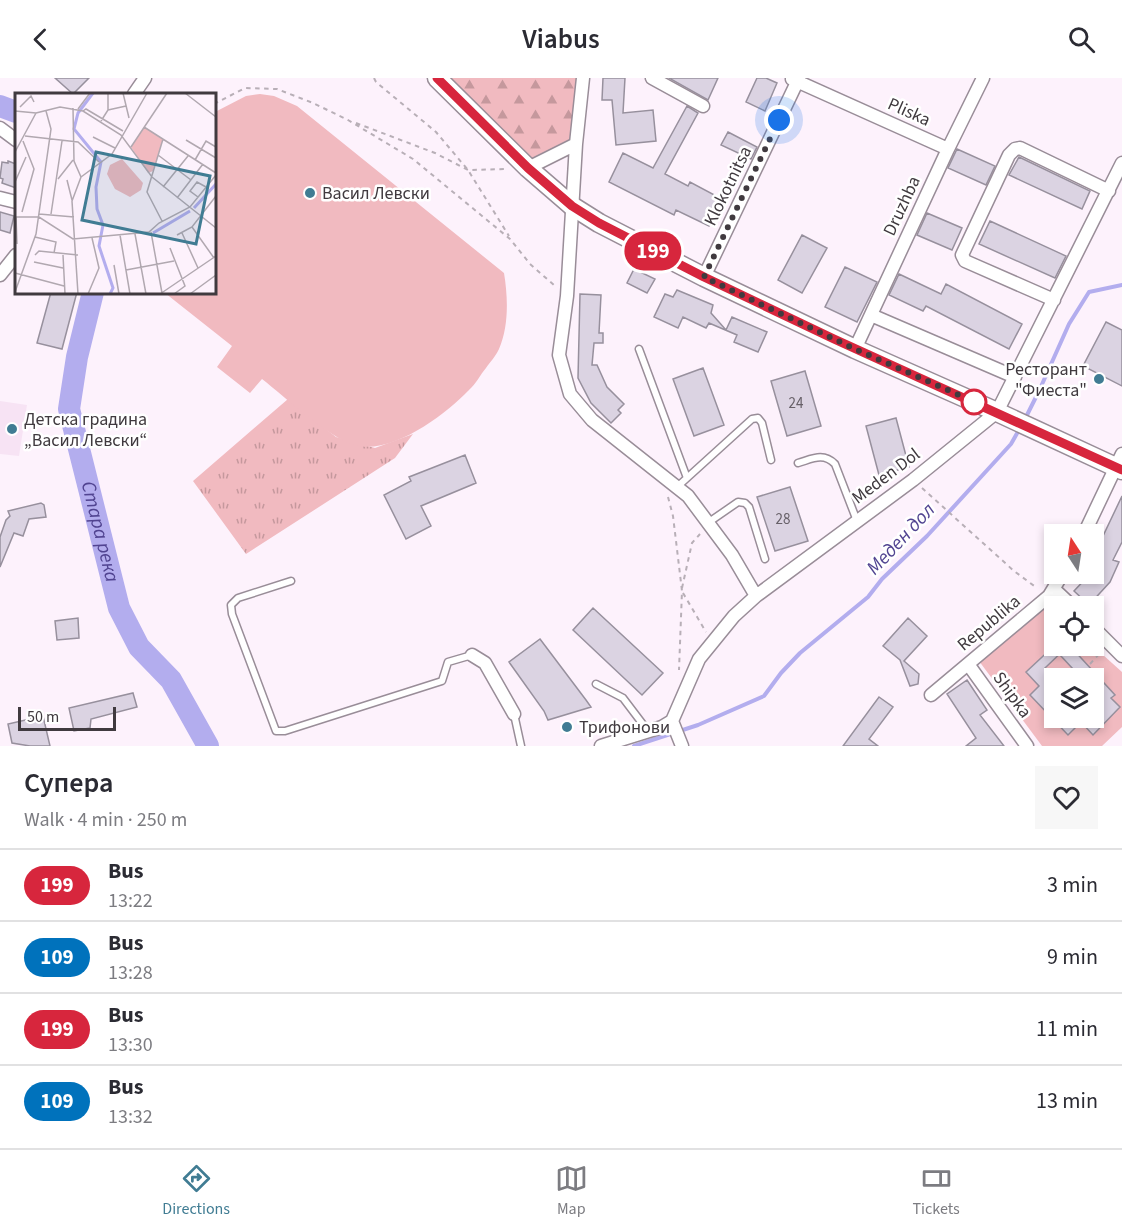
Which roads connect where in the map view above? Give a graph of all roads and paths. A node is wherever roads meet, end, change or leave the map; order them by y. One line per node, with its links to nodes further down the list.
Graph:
1 (145, 78): 8 (street)
2 (374, 78): 18 (path)
3 (437, 78): 17 (main road)
4 (583, 78): 14 (street)
5 (652, 78): 10 (street)
6 (983, 78): 15 (street, Druzhba)
7 (796, 79): 15 (street, Pliska); 26 (street, Klokotnitsa)
8 (135, 93)
9 (216, 103): 11 (path)
10 (703, 106)
11 (348, 120): 18 (path); 23 (path)
12 (0, 128): 13 (street)
13 (15, 139)
14 (576, 144): 17 (street); 22 (street)
15 (948, 149): 29 (street, Druzhba)
16 (1122, 164): 19 (street, Meden Dol)
17 (528, 168): 18 (path); 22 (main road)
18 (468, 170): 23 (path)
19 (1108, 191): 28 (street, Meden Dol); 28 (street)
20 (0, 198): 21 (street)
21 (15, 202)
22 (572, 206): 26 (main road); 27 (street)
23 (510, 239): 27 (path)
24 (15, 256): 25 (street)
25 (0, 275)
26 (704, 277): 31 (main road)
27 (567, 296): 37 (street)
28 (1054, 300): 32 (street, Meden Dol)
29 (871, 315): 31 (street, Druzhba); 32 (street)
30 (639, 349): 38 (lane)
31 (855, 349): 33 (main road)
32 (1015, 377): 33 (street, Meden Dol)
33 (1002, 414): 36 (main road); 39 (street, Meden Dol)
34 (771, 460): 38 (lane)
35 (798, 463): 41 (lane)
36 (1120, 464): 43 (street)
37 (663, 476): 40 (street); 47 (path)
38 (687, 478): 40 (lane)
39 (913, 480): 41 (street, Meden Dol); 48 (path)
40 (677, 487): 42 (street)
41 (857, 521): 49 (street, Meden Dol)
42 (709, 522): 44 (lane); 47 (path); 49 (street)
43 (1089, 524)
44 (765, 559)
45 (291, 581): 54 (lane)
46 (1056, 584): 48 (street, Republika)
47 (682, 591): 52 (path); 59 (path)
48 (1051, 592): 50 (street); 56 (street, Republika)
49 (756, 596): 52 (street, Meden Dol)
50 (1057, 596)
51 (1104, 638): 53 (street)
52 (711, 642): 59 (street, Meden Dol)
53 (1110, 644): 55 (street); 57 (path)
54 (472, 655): 61 (street)
55 (1122, 656)
56 (968, 664): 60 (street, Republika); 66 (street, Shipka)
57 (1090, 664)
58 (596, 684): 62 (lane)
59 (685, 690): 63 (street, Meden Dol)
60 (931, 695)
61 (514, 714): 64 (lane)
62 (648, 732): 63 (street, Meden Dol); 65 (street, Meden Dol)
63 (677, 734)
64 (521, 746)
65 (601, 746)
66 (1027, 746)

